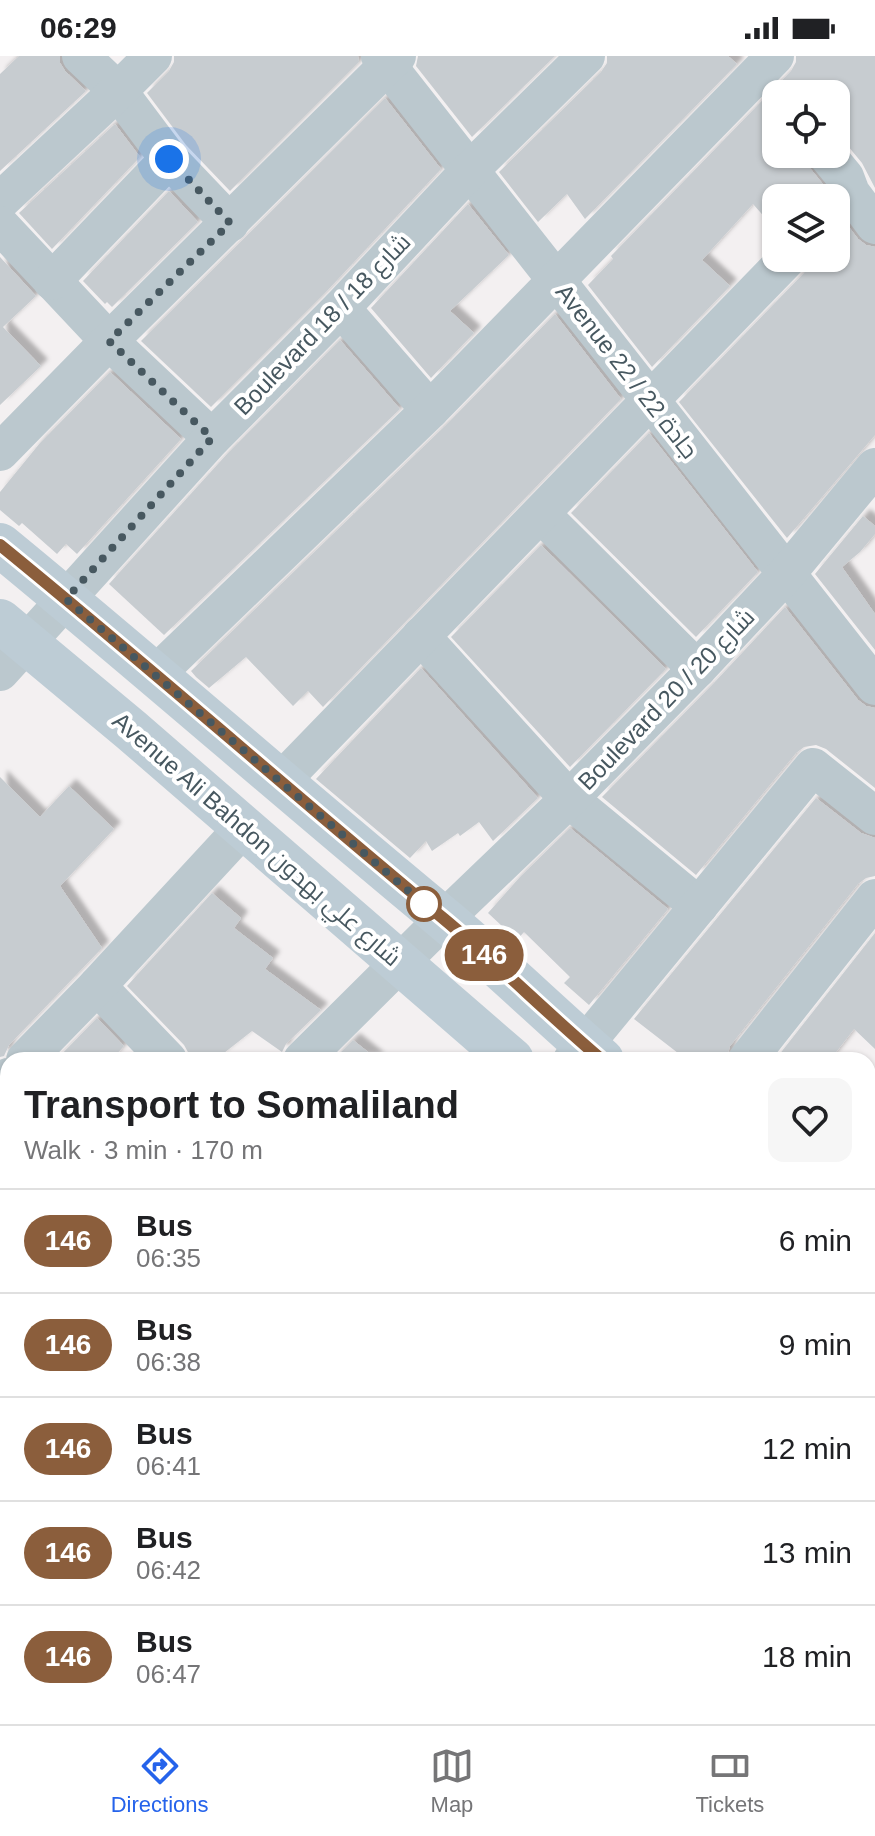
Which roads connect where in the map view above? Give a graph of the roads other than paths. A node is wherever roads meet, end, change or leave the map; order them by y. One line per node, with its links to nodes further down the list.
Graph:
1 (81, 56): 6 (street)
2 (153, 56): 6 (street)
3 (586, 56): 9 (street, Boulevard 18 / شارع 18)
4 (388, 59): 9 (street, Avenue 22 / جادة 22); 12 (street)
5 (765, 70): 17 (street)
6 (118, 91): 7 (street); 11 (street)
7 (169, 159): 12 (street); 16 (street)
8 (838, 168): 10 (street)
9 (470, 170): 17 (street, Avenue 22 / جادة 22); 18 (street, Boulevard 18 / شارع 18)
10 (854, 190): 14 (street)
11 (0, 201)
12 (230, 223): 19 (street)
13 (0, 225): 16 (street)
14 (875, 225)
15 (774, 272): 20 (street)
16 (52, 281): 19 (street)
17 (556, 281): 20 (street, Avenue 22 / جادة 22); 21 (street)
18 (341, 308): 21 (street); 22 (street, Boulevard 18 / شارع 18)
19 (109, 341): 22 (street); 23 (street)
20 (649, 399): 25 (street); 27 (street, Avenue 22 / جادة 22)
21 (430, 410): 32 (street)
22 (212, 438): 28 (street, Boulevard 18 / شارع 18)
23 (0, 452)
24 (875, 467): 27 (street, Boulevard 20 / شارع 20)
25 (541, 514): 29 (street); 31 (street)
26 (0, 545): 28 (main road)
27 (787, 573): 31 (street, Boulevard 20 / شارع 20); 33 (street, Avenue 22 / جادة 22)
28 (66, 599): 30 (street, Boulevard 18 / شارع 18); 32 (main road)
29 (421, 636): 34 (street); 35 (street)
30 (9, 646): 37 (main road, Avenue Ali Bahdon شارع علي بهدون)
31 (697, 669): 35 (street, Boulevard 20 / شارع 20)
32 (156, 674): 34 (main road)
33 (875, 686)
34 (280, 782): 40 (main road)
35 (569, 799): 39 (street); 40 (street, Boulevard 20 / شارع 20)
36 (875, 816): 39 (street)
37 (244, 827): 41 (main road, Avenue Ali Bahdon شارع علي بهدون); 42 (street)
38 (875, 898): 49 (street)
39 (699, 906): 48 (street)
40 (444, 919): 41 (street, Boulevard 20 / شارع 20); 47 (main road)
41 (400, 963): 45 (street, Boulevard 20 / شارع 20); 46 (main road, Avenue Ali Bahdon شارع علي بهدون)
42 (97, 986): 43 (street); 44 (street)
43 (33, 1052)
44 (160, 1052)
45 (310, 1052)
46 (503, 1052)
47 (583, 1052)
48 (588, 1052)
49 (753, 1052)

